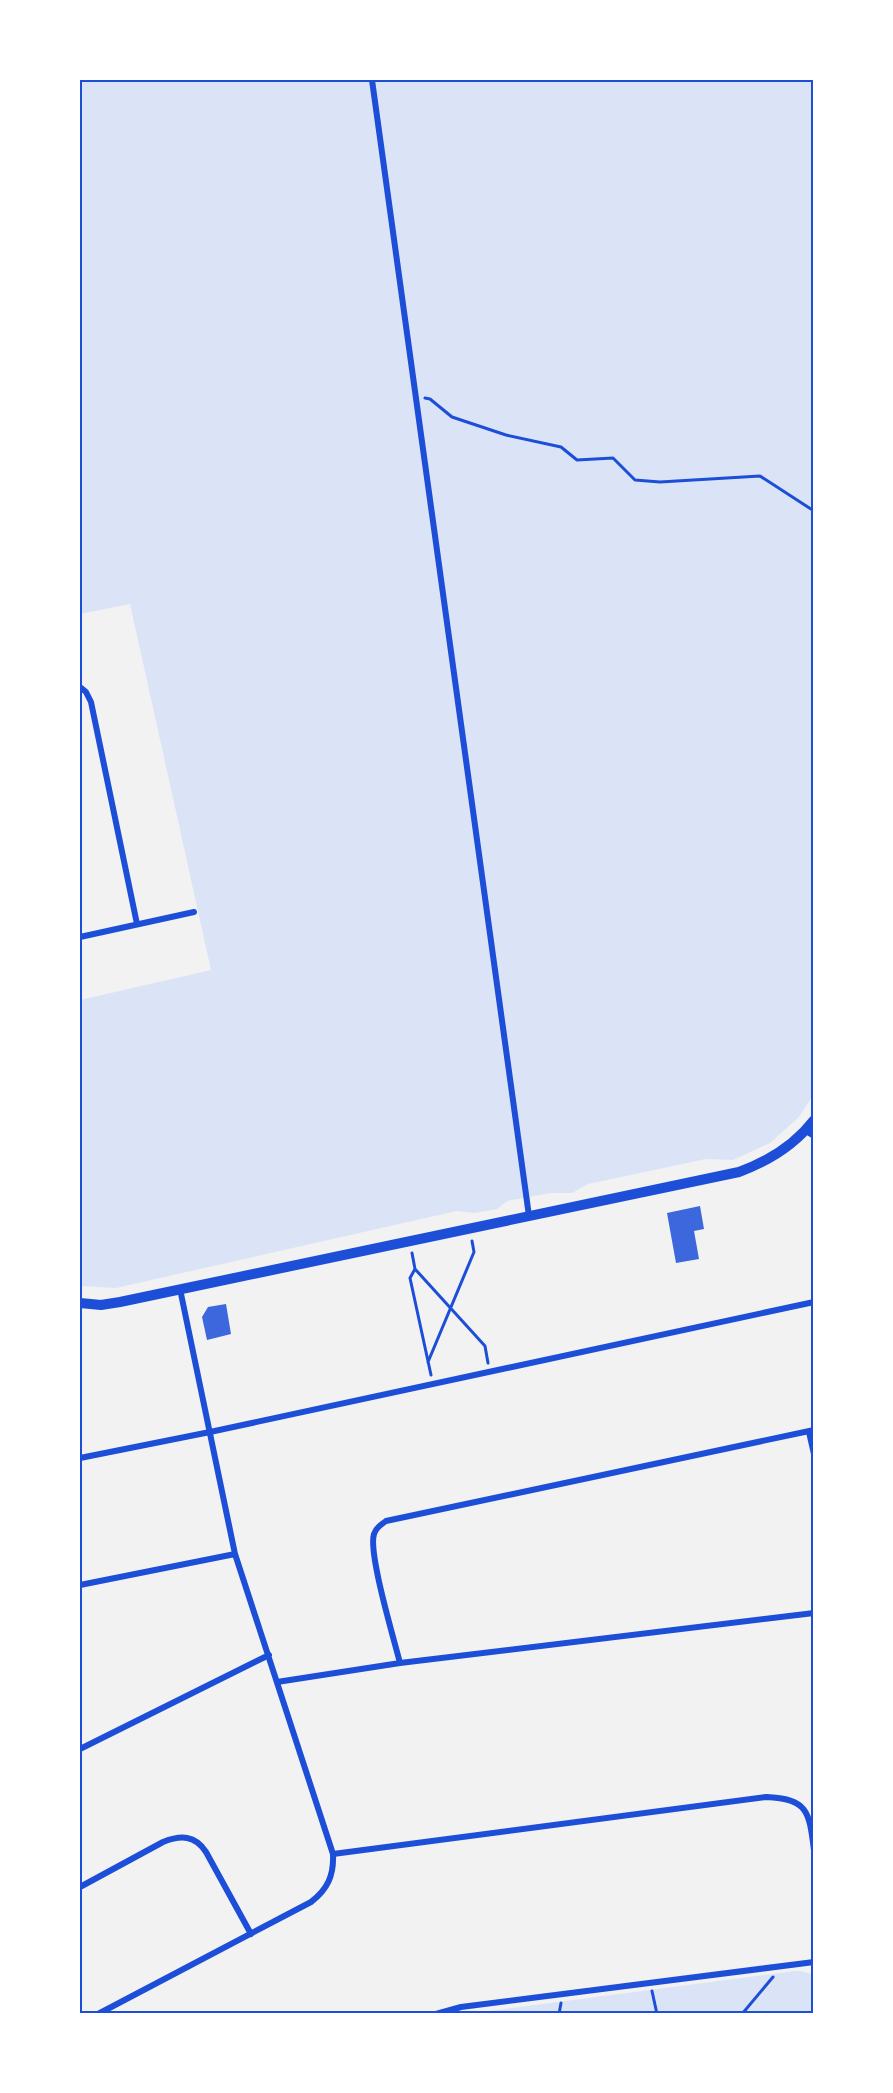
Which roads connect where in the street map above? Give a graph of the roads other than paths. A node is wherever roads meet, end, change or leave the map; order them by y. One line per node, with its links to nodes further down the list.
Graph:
1 (372, 80): 8 (street)
2 (80, 687): 4 (street)
3 (194, 912): 4 (street)
4 (136, 924): 5 (street)
5 (80, 937)
6 (813, 1120): 7 (street)
7 (809, 1134): 8 (street)
8 (529, 1216): 9 (street)
9 (180, 1289): 11 (street); 13 (street)
10 (813, 1302): 13 (street)
11 (80, 1303)
12 (811, 1431): 14 (street); 20 (street)
13 (210, 1432): 15 (street); 16 (street)
14 (813, 1454)
15 (80, 1458)
16 (235, 1554): 17 (street); 19 (street)
17 (80, 1585)
18 (813, 1613): 20 (street)
19 (269, 1655): 21 (street); 22 (street)
20 (400, 1663): 21 (street)
21 (277, 1682): 24 (street)
22 (80, 1749)
23 (813, 1850): 24 (street)
24 (333, 1854): 26 (street)
25 (80, 1887): 26 (street)
26 (251, 1934): 28 (street)
27 (813, 1962): 29 (street)
28 (98, 2013)
29 (436, 2013)

